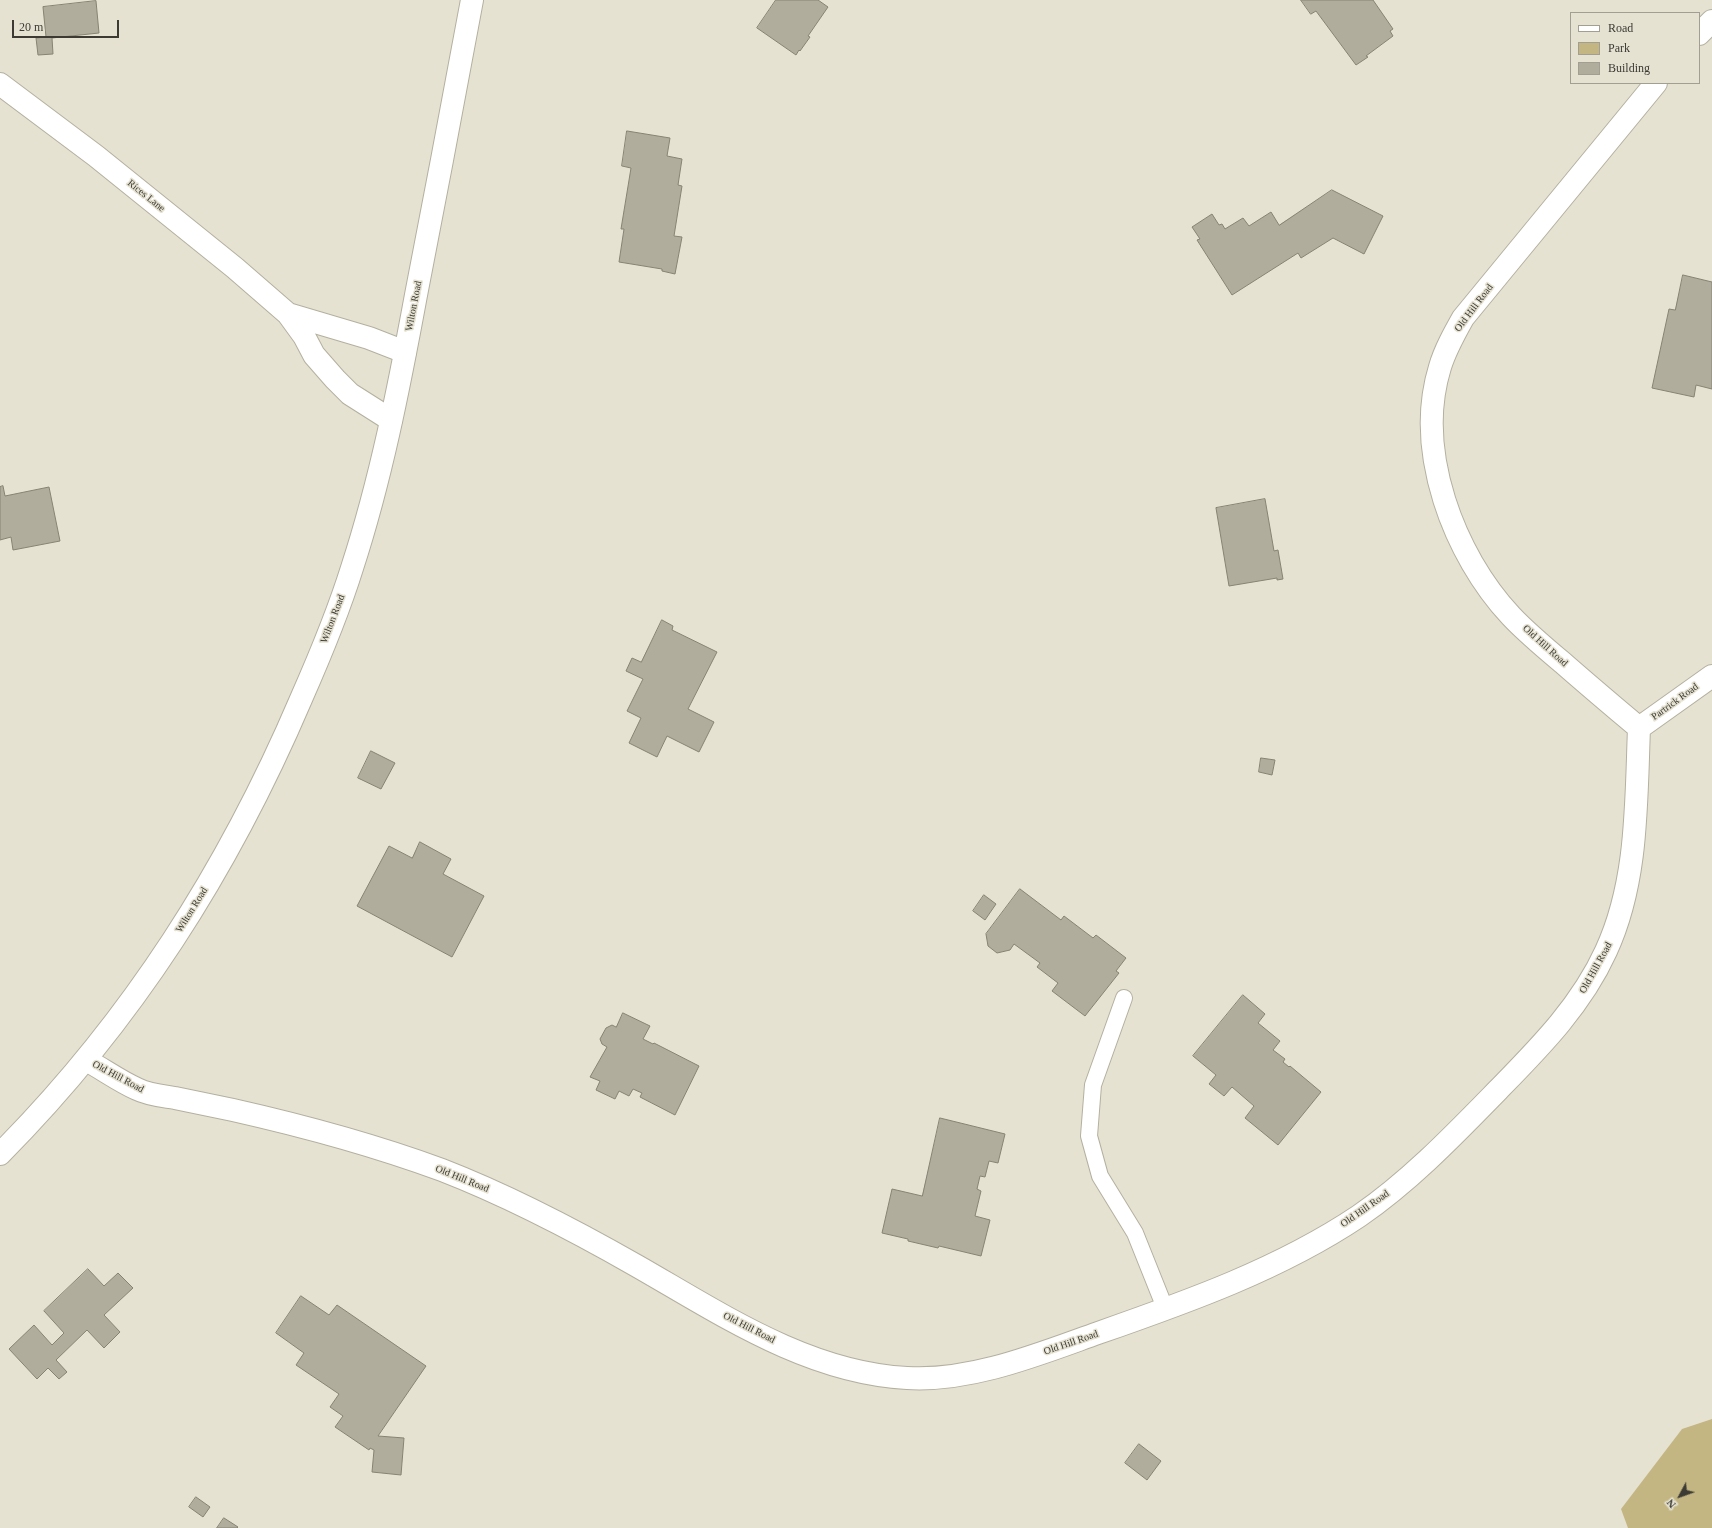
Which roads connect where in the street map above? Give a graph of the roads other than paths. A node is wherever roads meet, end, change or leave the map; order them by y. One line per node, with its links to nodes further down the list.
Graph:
1 (472, 0): 7 (street, Wilton Road)
2 (1712, 21): 3 (street)
3 (1700, 33)
4 (0, 84): 6 (street, Rices Lane)
5 (1655, 84): 10 (street, Old Hill Road)
6 (288, 314): 7 (street, Rices Lane); 8 (street, Rices Lane)
7 (405, 352): 8 (street, Wilton Road)
8 (391, 420): 12 (street, Wilton Road)
9 (1712, 676): 10 (street, Partrick Road)
10 (1639, 728): 14 (street, Old Hill Road)
11 (1124, 998): 14 (lane)
12 (86, 1060): 13 (street, Wilton Road); 14 (street, Old Hill Road)
13 (0, 1154)
14 (1165, 1308)

